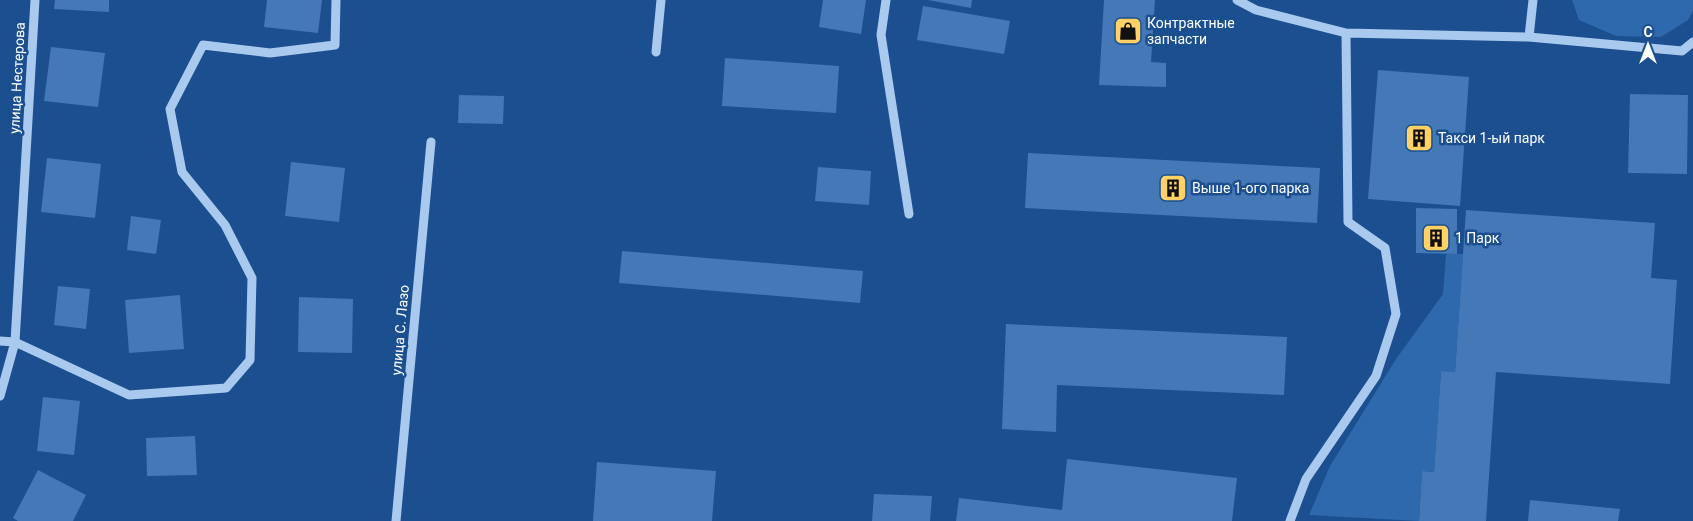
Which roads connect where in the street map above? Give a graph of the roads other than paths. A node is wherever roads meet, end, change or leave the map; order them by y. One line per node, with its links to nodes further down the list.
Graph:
1 (35, 0): 14 (street, улица Нестерова)
2 (336, 0): 14 (street)
3 (661, 0): 10 (street)
4 (886, 0): 12 (street)
5 (1237, 0): 7 (street)
6 (1533, 0): 8 (street)
7 (1346, 34): 8 (street); 17 (street)
8 (1529, 37): 9 (street)
9 (1693, 42)
10 (656, 52)
11 (431, 142): 16 (street, улица С. Лазо)
12 (909, 214)
13 (0, 341): 14 (street)
14 (15, 342): 15 (street, улица Нестерова)
15 (0, 396)
16 (396, 521)
17 (1290, 521)

